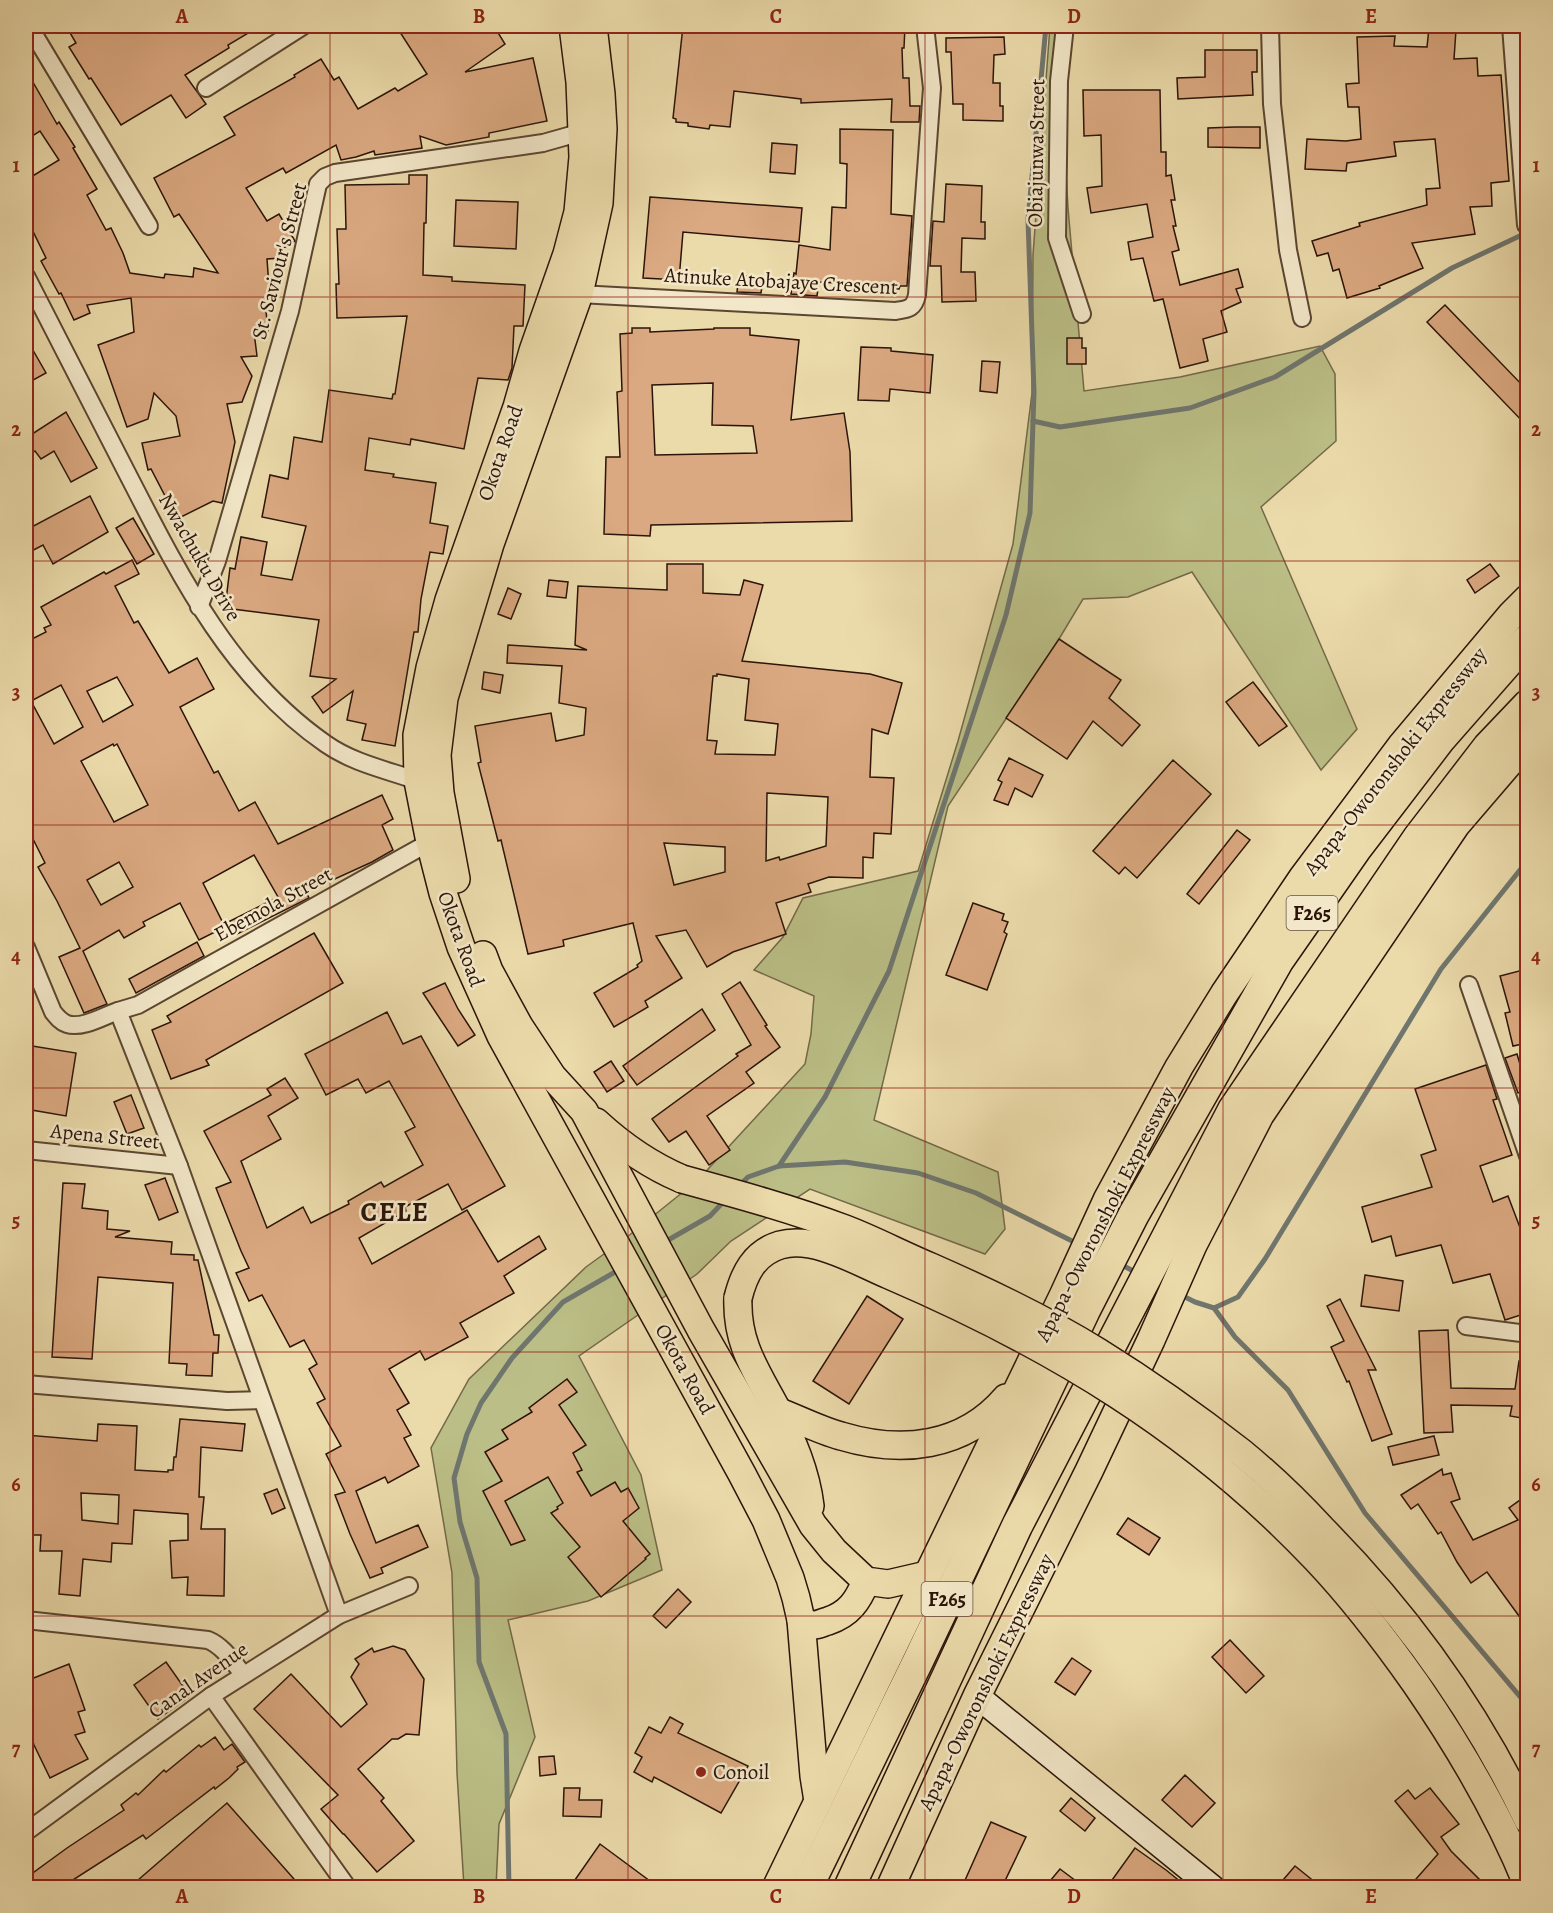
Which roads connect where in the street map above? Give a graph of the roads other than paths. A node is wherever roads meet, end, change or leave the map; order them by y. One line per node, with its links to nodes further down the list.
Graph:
1 (29, 26): 12 (street)
2 (303, 26): 9 (street)
3 (573, 26): 10 (main road, Okota Road)
4 (593, 26): 14 (main road, Okota Road)
5 (925, 26): 14 (street, Atinuke Atobajaye Crescent)
6 (1065, 26): 15 (street, Obiajunwa Street)
7 (1270, 26): 16 (street)
8 (1511, 26): 11 (street)
9 (206, 88)
10 (582, 132): 17 (main road, Okota Road); 19 (street, St. Saviour's Street)
11 (1526, 225)
12 (149, 226)
13 (26, 276): 19 (street, Nwachuku Drive)
14 (579, 294): 17 (main road, Okota Road)
15 (1082, 314)
16 (1302, 318)
17 (527, 410): 23 (main road, Okota Road); 28 (main road, Okota Road)
18 (1527, 598): 33 (main road, Apapa-Oworonshoki Expressway)
19 (199, 608): 23 (street, Nwachuku Drive)
20 (1527, 639): 33 (highway, Apapa-Oworonshoki Expressway / F265)
21 (1527, 705): 57 (highway, Apapa-Oworonshoki Expressway / F265)
22 (1527, 741): 49 (main road, Apapa-Oworonshoki Expressway)
23 (418, 781): 24 (main road, Okota Road)
24 (430, 842): 27 (street, Ebemola Street); 28 (main road, Okota Road)
25 (26, 947): 27 (street, Ebemola Street)
26 (1469, 985): 31 (street)
27 (118, 1011): 32 (street)
28 (510, 1031): 29 (main road, Okota Road); 46 (main road, Okota Road)
29 (584, 1111): 40 (main road, Okota Road); 51 (main road, bridge)
30 (26, 1150): 32 (street, Apena Street)
31 (1527, 1156)
32 (179, 1166): 38 (street)
33 (1074, 1303): 36 (main road, Apapa-Oworonshoki Expressway); 56 (highway, Apapa-Oworonshoki Expressway / F265)
34 (1466, 1326): 35 (street)
35 (1527, 1334)
36 (1033, 1357): 39 (main road); 41 (main road, Apapa-Oworonshoki Expressway)
37 (26, 1384): 38 (street)
38 (262, 1400): 44 (street)
39 (777, 1410): 40 (main road); 53 (main road, bridge)
40 (813, 1525): 42 (main road, Okota Road)
41 (927, 1575): 42 (main road); 50 (main road, Apapa-Oworonshoki Expressway)
42 (866, 1581): 46 (main road)
43 (409, 1586): 44 (street, Canal Avenue)
44 (339, 1615): 47 (street, Canal Avenue)
45 (26, 1620): 47 (street)
46 (801, 1620): 50 (main road, Okota Road)
47 (243, 1674): 48 (street, Canal Avenue)
48 (211, 1695): 52 (street, Canal Avenue); 54 (street)
49 (977, 1696): 58 (main road, Apapa-Oworonshoki Expressway); 59 (main road)
50 (818, 1801): 55 (main road, Apapa-Oworonshoki Expressway)
51 (1527, 1820)
52 (26, 1832)
53 (1527, 1886)
54 (348, 1887)
55 (776, 1887)
56 (807, 1887)
57 (849, 1887)
58 (890, 1887)
59 (1213, 1887)

